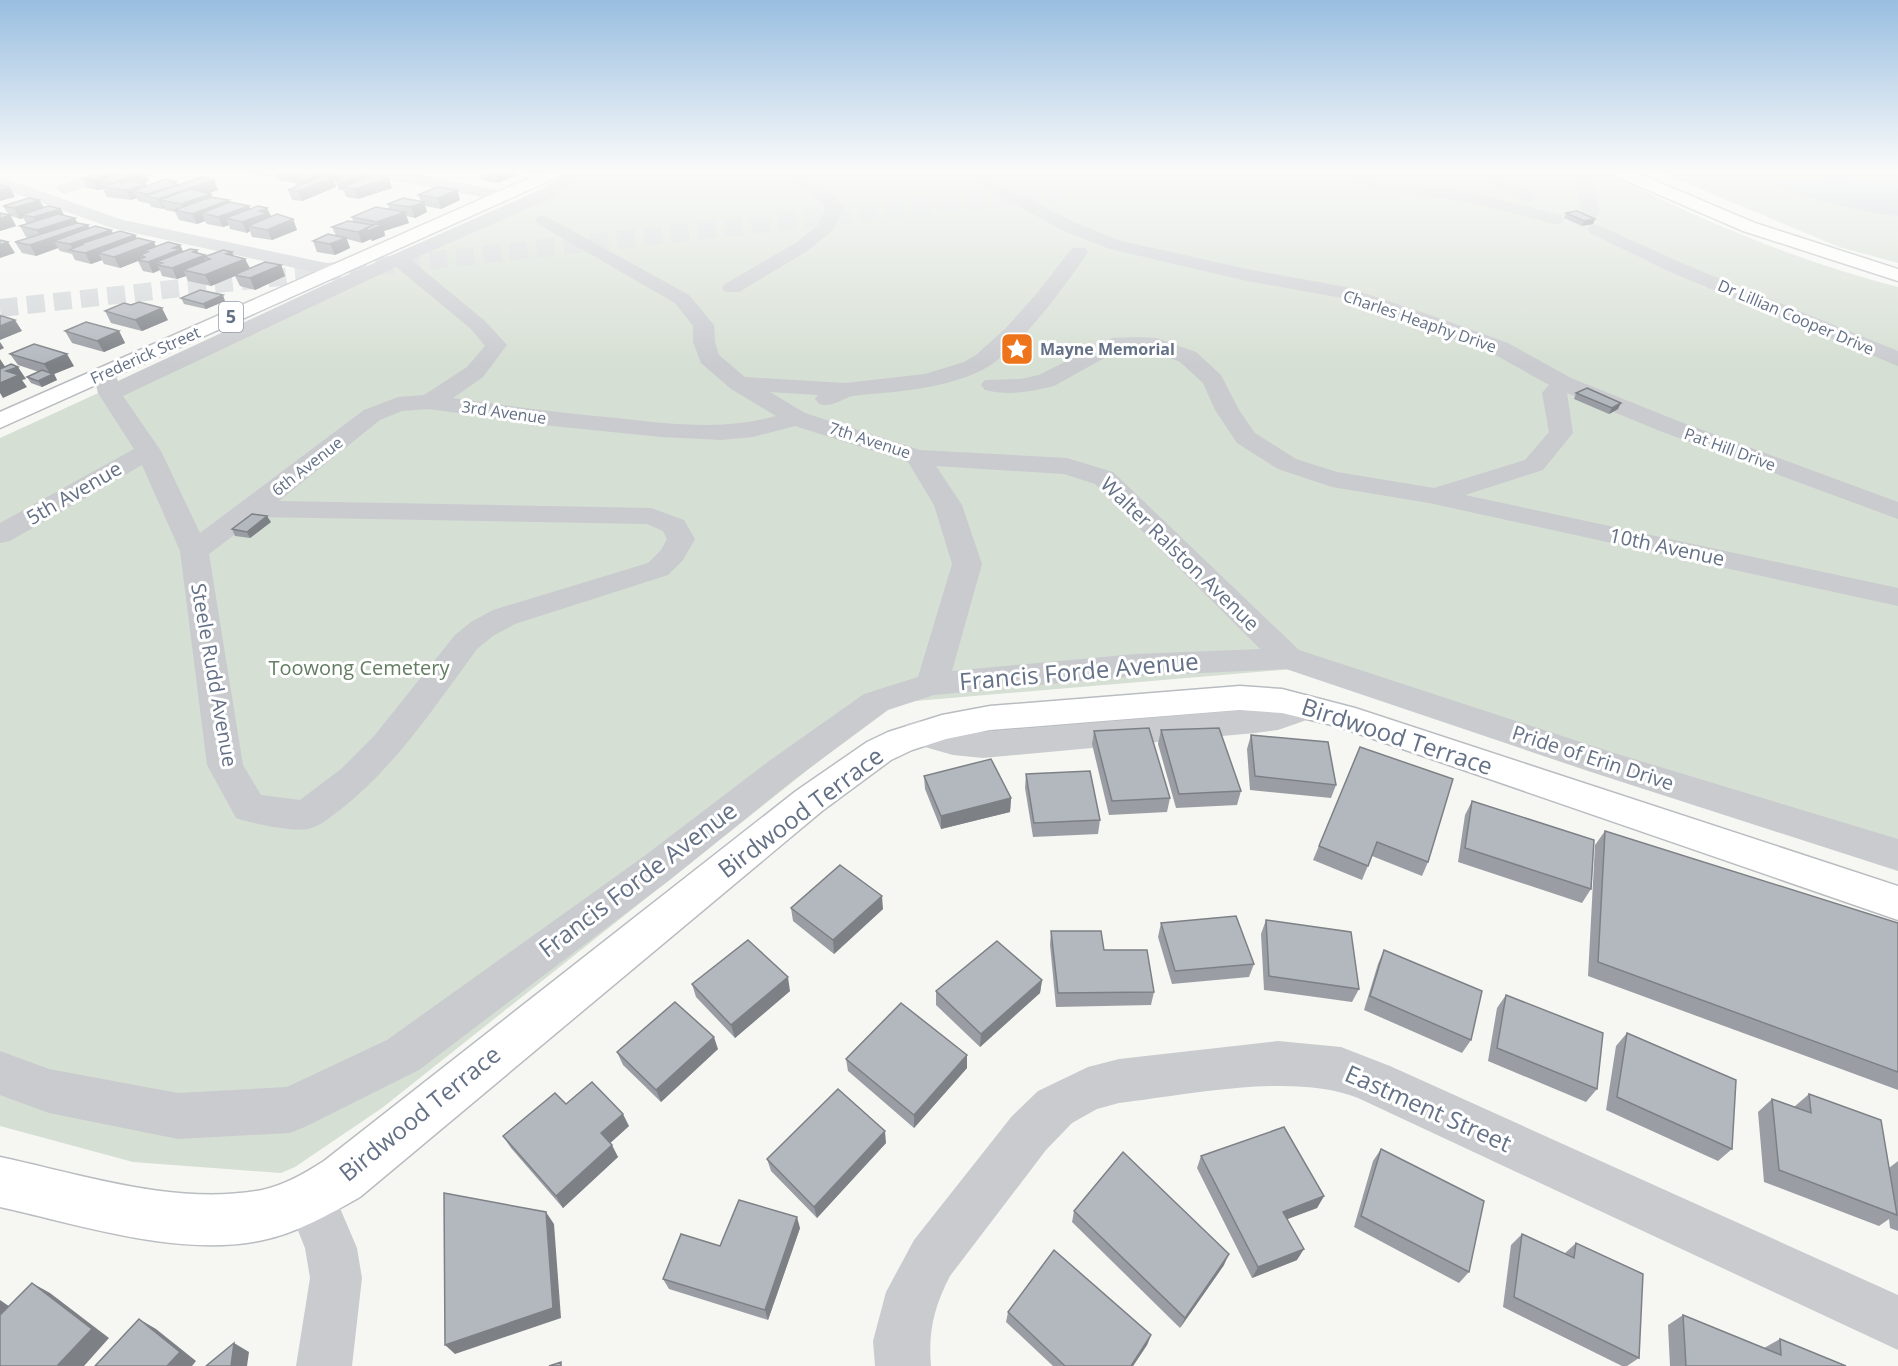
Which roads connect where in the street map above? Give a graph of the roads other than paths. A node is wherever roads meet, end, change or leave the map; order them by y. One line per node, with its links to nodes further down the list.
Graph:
1 (181, 237): 13 (street)
2 (412, 237): 13 (main road, Frederick Street / 5)
3 (451, 237): 12 (street)
4 (573, 237): 16 (street)
5 (814, 237): 15 (street)
6 (1074, 237): 11 (street)
7 (1095, 237): 10 (street, Charles Heaphy Drive)
8 (1617, 237): 18 (street, Dr Lillian Cooper Drive)
9 (1779, 237): 14 (main road)
10 (1116, 245): 11 (street); 22 (street, Charles Heaphy Drive)
11 (1079, 252): 19 (street)
12 (399, 260): 21 (street); 26 (street, 3rd Avenue)
13 (336, 271): 21 (main road, Frederick Street / 5)
14 (1898, 275)
15 (716, 293): 16 (street); 17 (street)
16 (682, 298): 17 (street)
17 (703, 325): 23 (street)
18 (1898, 359)
19 (974, 366): 20 (street); 24 (street)
20 (929, 380): 24 (street, 10th Avenue); 25 (street)
21 (107, 383): 28 (main road, Frederick Street / 5); 30 (street, Steele Rudd Avenue)
22 (1563, 383): 32 (street); 34 (street, Pat Hill Drive)
23 (739, 384): 25 (street); 27 (street)
24 (993, 385): 32 (street, 10th Avenue)
25 (845, 390): 29 (street)
26 (429, 402): 27 (street, 3rd Avenue); 33 (street, 6th Avenue)
27 (796, 418): 29 (street, 7th Avenue)
28 (0, 422)
29 (821, 424): 31 (street, 7th Avenue)
30 (148, 451): 35 (street, 5th Avenue); 36 (street, Steele Rudd Avenue)
31 (918, 457): 38 (street, Walter Ralston Avenue); 39 (street)
32 (1435, 496): 37 (street, 10th Avenue)
33 (252, 509): 36 (street, 6th Avenue); 36 (street, Steele Rudd Avenue)
34 (1898, 511)
35 (0, 535)
36 (194, 551)
37 (1898, 597)
38 (1288, 658): 39 (street, Francis Forde Avenue); 40 (street, Pride of Erin Drive)
39 (932, 684): 42 (street, Francis Forde Avenue)
40 (1898, 855)
41 (1898, 903): 44 (main road, Birdwood Terrace)
42 (0, 1073)
43 (0, 1182): 44 (main road, Birdwood Terrace)
44 (310, 1198): 46 (street)
45 (1898, 1323): 47 (street, Eastment Street)
46 (324, 1366)
47 (903, 1366)

